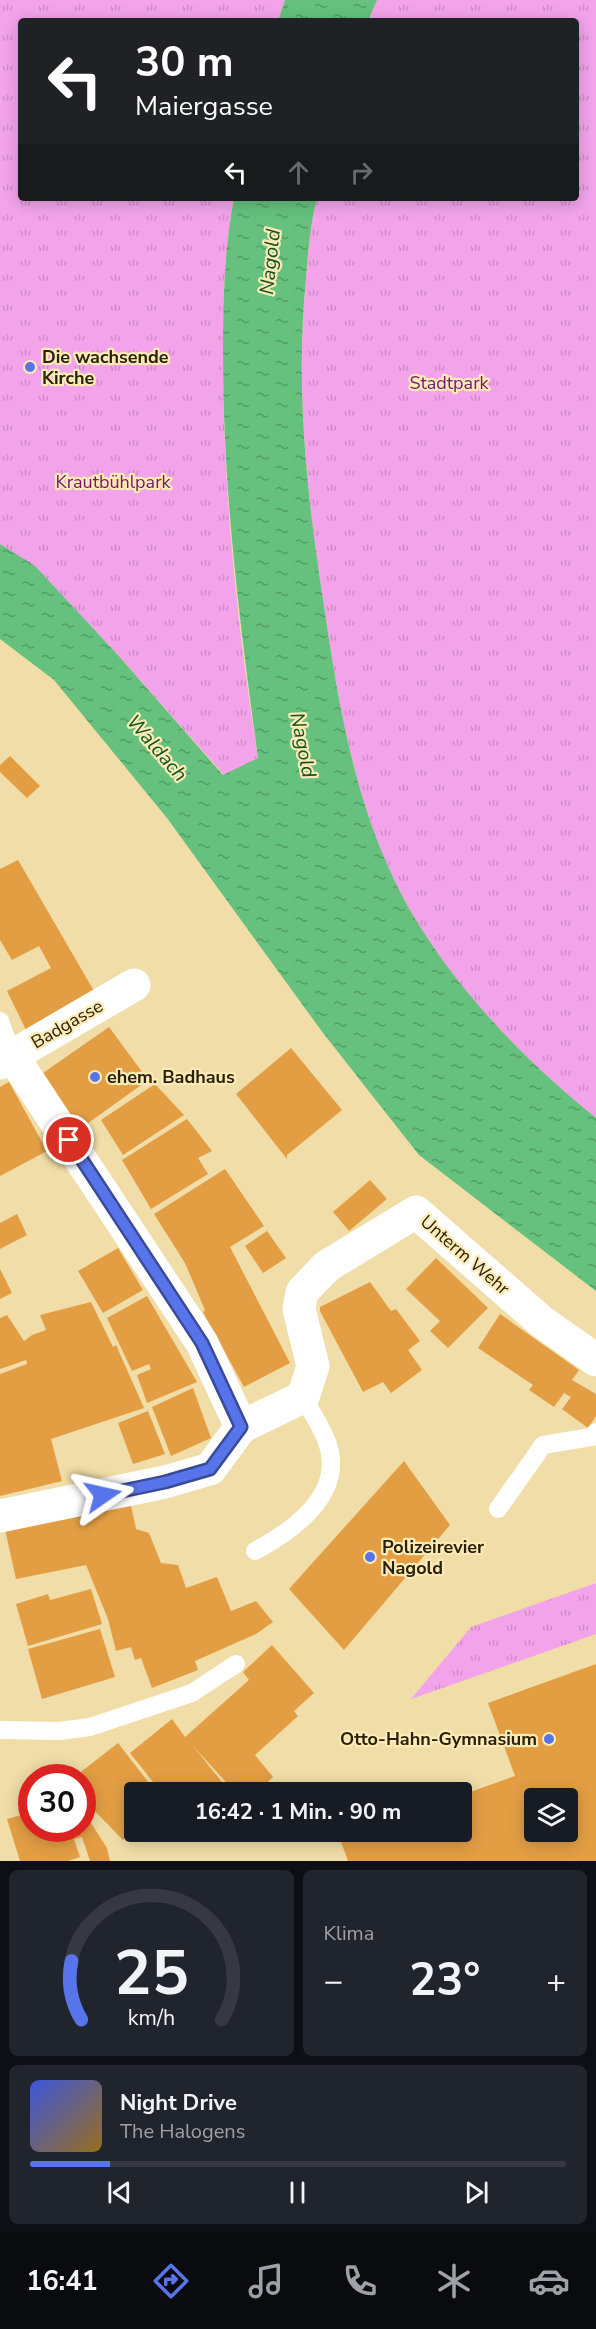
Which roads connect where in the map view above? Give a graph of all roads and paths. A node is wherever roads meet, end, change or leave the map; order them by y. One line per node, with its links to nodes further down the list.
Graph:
1 (134, 985): 3 (street, Badgasse)
2 (0, 1021): 3 (lane)
3 (6, 1060): 6 (street)
4 (596, 1360): 5 (street, Unterm Wehr)
5 (303, 1396): 6 (street); 10 (lane)
6 (241, 1427): 9 (street)
7 (596, 1432): 8 (lane)
8 (498, 1509)
9 (0, 1516)
10 (255, 1551)
11 (236, 1664): 12 (lane)
12 (0, 1730)

